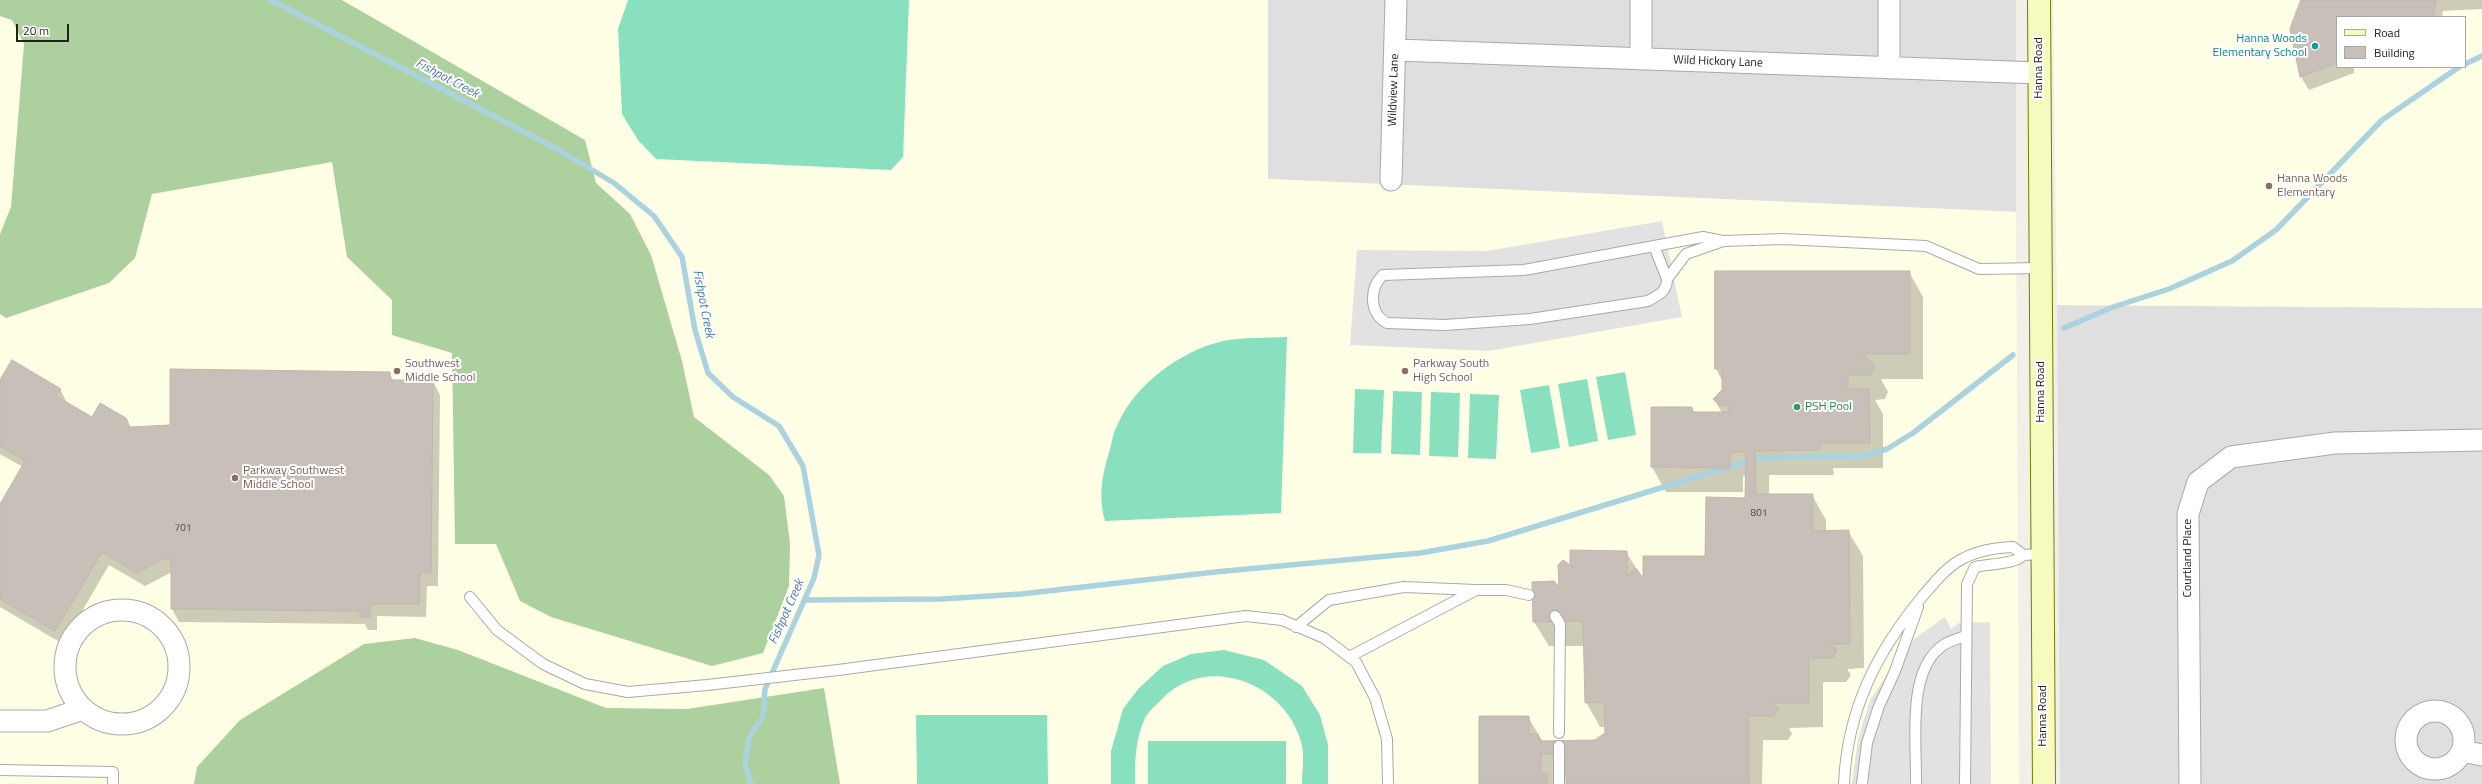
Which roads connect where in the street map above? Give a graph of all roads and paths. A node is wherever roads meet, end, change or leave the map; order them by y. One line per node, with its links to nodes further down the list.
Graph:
1 (1396, 0): 5 (street, Wildview Lane)
2 (1641, 0): 6 (street)
3 (1889, 0): 7 (street)
4 (2039, 0): 8 (street, Hanna Road)
5 (1396, 50): 6 (street, Wild Hickory Lane); 9 (street, Wildview Lane)
6 (1641, 59): 7 (street, Wild Hickory Lane)
7 (1889, 68): 8 (street, Wild Hickory Lane)
8 (2039, 72): 12 (street, Hanna Road)
9 (1391, 180)
10 (1723, 241): 11 (lane); 12 (lane); 13 (lane)
11 (1654, 246): 13 (lane); 13 (lane)
12 (2041, 268): 15 (street, Hanna Road)
13 (1667, 279)
14 (2482, 440): 37 (street, Courtland Place)
15 (2033, 554): 19 (lane); 22 (lane); 36 (street, Hanna Road)
16 (1476, 590): 17 (lane); 21 (lane); 23 (lane)
17 (1529, 595)
18 (470, 597): 21 (lane)
19 (1919, 601): 32 (lane); 33 (lane)
20 (1555, 616): 26 (lane)
21 (1296, 626): 23 (lane)
22 (1965, 636): 34 (lane); 35 (lane)
23 (1349, 657): 30 (lane)
24 (83, 709): 24 (street); 25 (street)
25 (0, 720)
26 (1559, 733)
27 (1559, 746): 31 (lane)
28 (0, 770): 29 (lane)
29 (113, 784)
30 (1388, 784)
31 (1559, 784)
32 (1844, 784)
33 (1862, 784)
34 (1916, 784)
35 (1965, 784)
36 (2044, 784)
37 (2190, 784)

